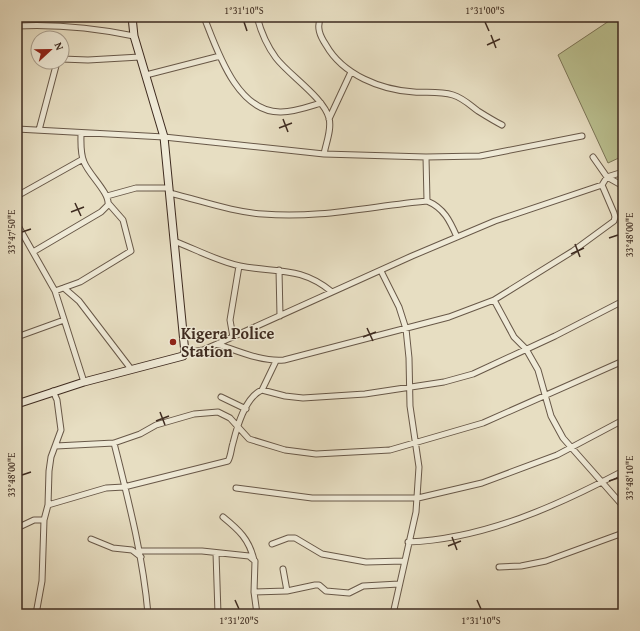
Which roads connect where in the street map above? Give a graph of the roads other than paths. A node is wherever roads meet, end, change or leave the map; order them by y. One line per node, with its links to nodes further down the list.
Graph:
1 (132, 17): 6 (street)
2 (204, 17): 7 (street)
3 (257, 17): 13 (street)
4 (321, 17): 11 (street)
5 (17, 26): 6 (street)
6 (134, 36): 8 (street)
7 (220, 56): 12 (street); 13 (street)
8 (140, 57): 9 (street); 12 (street)
9 (70, 59)
10 (55, 70): 17 (street)
11 (351, 72): 14 (street); 15 (street)
12 (146, 75): 20 (street)
13 (321, 103): 14 (street)
14 (329, 119): 21 (street)
15 (502, 125)
16 (17, 129): 17 (street)
17 (40, 130): 18 (street)
18 (81, 133): 20 (street); 24 (street)
19 (582, 136): 22 (street)
20 (164, 138): 21 (street); 29 (street)
21 (324, 154): 22 (street)
22 (426, 157): 32 (street)
23 (592, 157): 26 (street)
24 (82, 159): 30 (street); 31 (street)
25 (623, 172): 26 (street)
26 (607, 177): 27 (street); 28 (street)
27 (602, 185): 35 (street); 44 (street)
28 (623, 186)
29 (168, 190): 31 (street); 32 (street); 36 (street)
30 (17, 196)
31 (107, 196): 33 (street)
32 (427, 201): 35 (street)
33 (109, 204): 37 (street); 41 (street)
34 (17, 224): 37 (street)
35 (457, 237): 40 (street)
36 (174, 241): 38 (street); 53 (street)
37 (32, 252): 42 (street)
38 (239, 266): 39 (street); 50 (street)
39 (279, 270): 43 (street); 46 (street)
40 (381, 271): 43 (street); 48 (street)
41 (64, 288): 42 (street); 56 (street)
42 (55, 291): 47 (street)
43 (332, 292): 46 (street)
44 (494, 300): 48 (street); 52 (street)
45 (623, 301): 52 (street)
46 (280, 316): 50 (street)
47 (64, 320): 49 (street); 57 (street)
48 (406, 329): 54 (street); 58 (street)
49 (17, 337)
50 (233, 337): 51 (street)
51 (217, 344): 53 (street); 54 (street)
52 (526, 349): 58 (street); 61 (street)
53 (185, 353): 56 (street)
54 (276, 361): 59 (street)
55 (623, 361): 61 (street)
56 (131, 369): 57 (street)
57 (84, 382): 60 (street)
58 (409, 389): 59 (street); 67 (street)
59 (262, 390): 64 (street)
60 (53, 391): 63 (street); 69 (street)
61 (546, 395): 67 (street); 70 (street)
62 (221, 397): 64 (street)
63 (17, 404)
64 (246, 409): 66 (street)
65 (623, 420): 70 (street)
66 (238, 428): 67 (street); 68 (street); 73 (street)
67 (417, 442): 75 (street)
68 (114, 443): 69 (street); 73 (street)
69 (56, 446): 76 (street)
70 (571, 449): 72 (street); 75 (street)
71 (623, 471): 72 (street)
72 (603, 482): 77 (street); 83 (street)
73 (124, 487): 76 (street); 85 (street)
74 (236, 488): 75 (street)
75 (418, 498): 83 (street)
76 (48, 505): 79 (street)
77 (623, 506)
78 (223, 517): 88 (street)
79 (44, 520): 80 (street); 95 (street)
80 (17, 528)
81 (623, 534): 90 (street)
82 (91, 539): 87 (street)
83 (408, 542): 89 (street)
84 (272, 544): 89 (street)
85 (140, 551): 86 (street); 87 (street)
86 (216, 553): 88 (street); 97 (street)
87 (141, 557): 96 (street)
88 (255, 561): 94 (street)
89 (404, 561): 92 (street)
90 (499, 567)
91 (283, 569): 93 (street)
92 (399, 584): 93 (street); 99 (street)
93 (287, 591): 94 (street)
94 (254, 592): 98 (street)
95 (36, 614)
96 (148, 614)
97 (218, 614)
98 (257, 614)
99 (393, 614)

